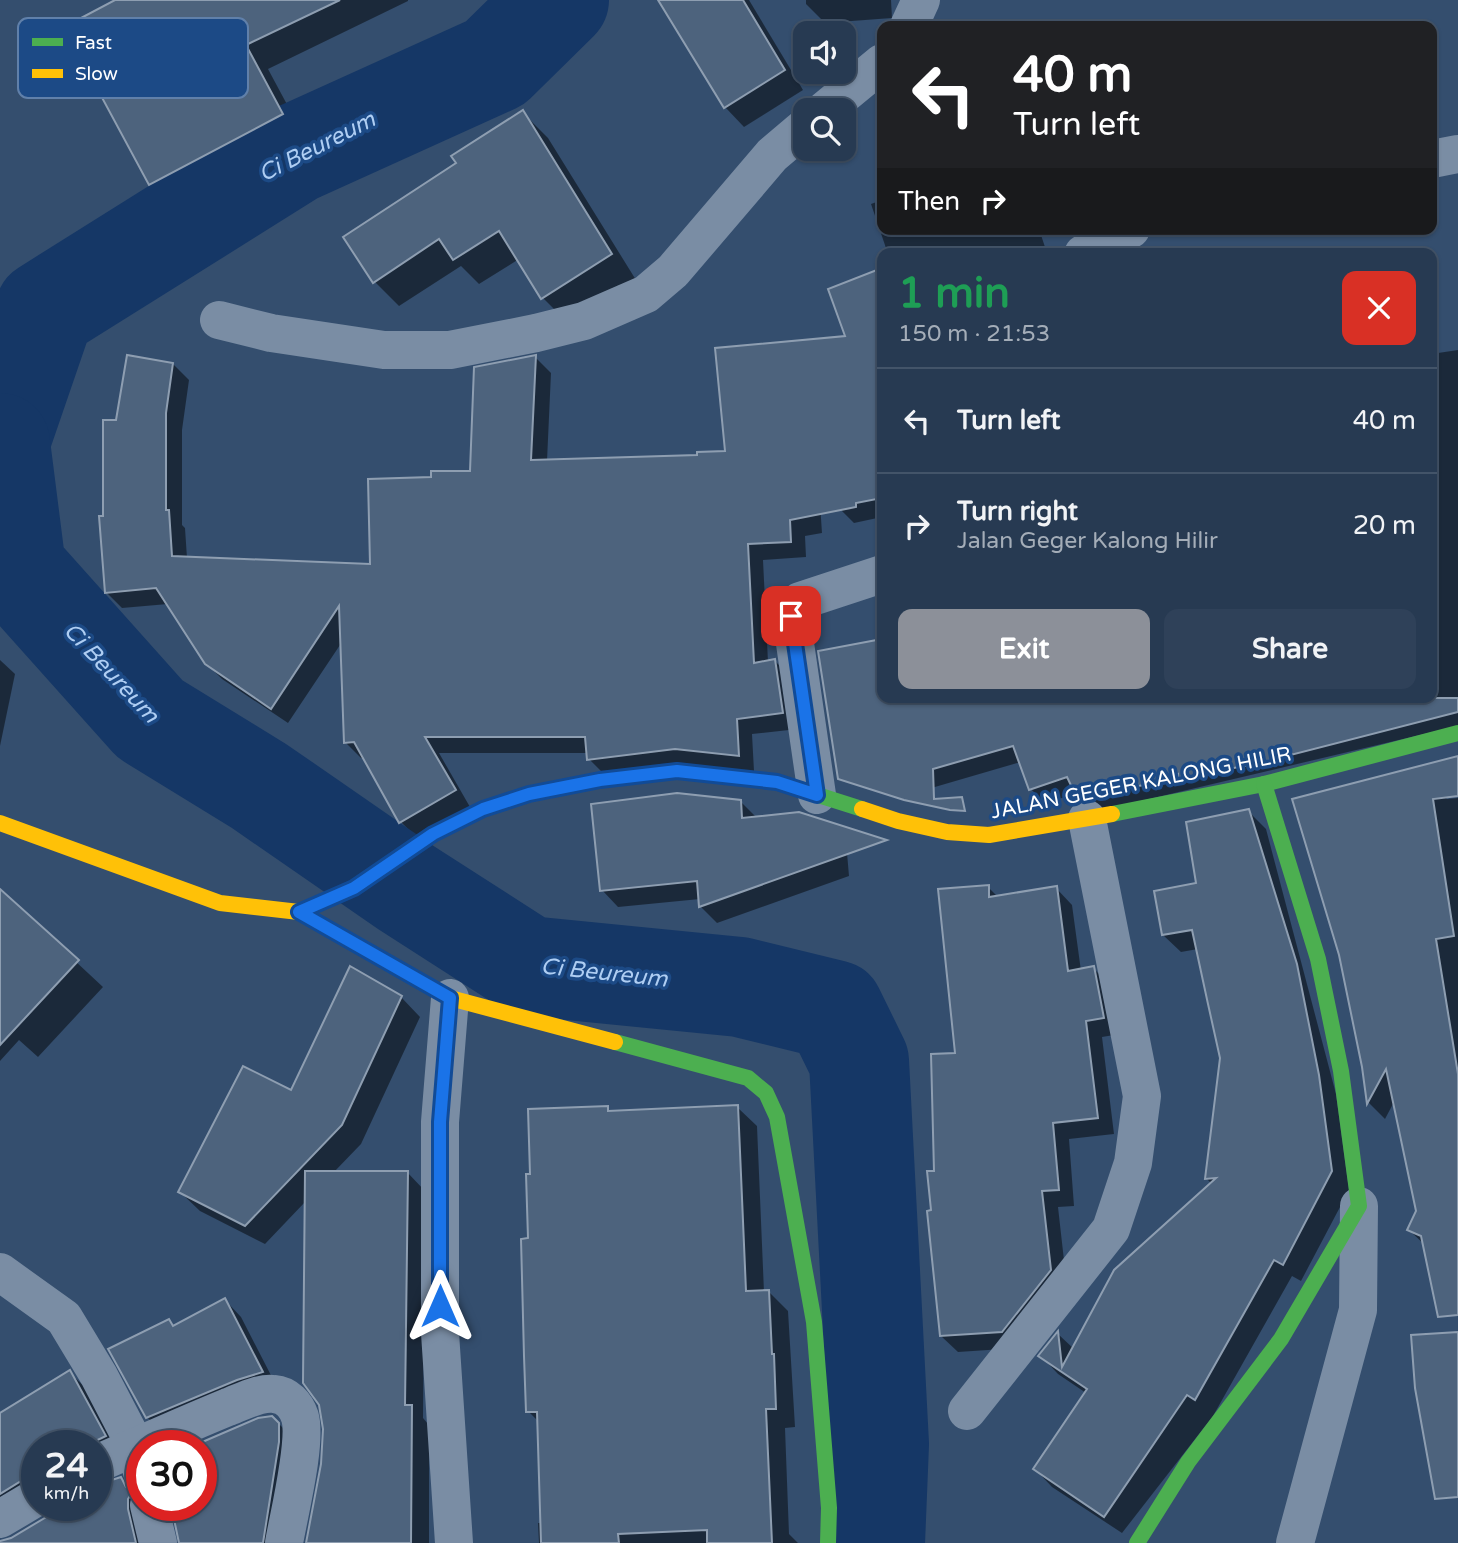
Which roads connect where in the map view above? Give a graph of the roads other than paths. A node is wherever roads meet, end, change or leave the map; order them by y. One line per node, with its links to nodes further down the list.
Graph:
1 (921, 0): 2 (street)
2 (911, 21)
3 (877, 67): 4 (street)
4 (840, 98)
5 (793, 137): 10 (street)
6 (1458, 154): 7 (street)
7 (1437, 158)
8 (1114, 235): 9 (street)
9 (1093, 248)
10 (219, 320)
11 (877, 576): 14 (street)
12 (1458, 733): 13 (street, JALAN GEGER KALONG HILIR)
13 (1264, 783): 15 (street, JALAN GEGER KALONG HILIR); 19 (street)
14 (817, 795): 15 (street, JALAN GEGER KALONG HILIR); 17 (street, JALAN GEGER KALONG HILIR)
15 (1087, 819): 21 (street)
16 (0, 823): 17 (street)
17 (299, 912): 18 (street)
18 (450, 998): 29 (street); 30 (street)
19 (1359, 1206): 31 (street); 32 (street)
20 (0, 1272): 23 (street)
21 (967, 1411)
22 (193, 1430): 28 (street)
23 (126, 1432)
24 (21, 1507): 25 (street)
25 (0, 1519)
26 (153, 1521): 27 (street)
27 (158, 1543)
28 (284, 1543)
29 (454, 1543)
30 (828, 1543)
31 (1137, 1543)
32 (1295, 1543)

